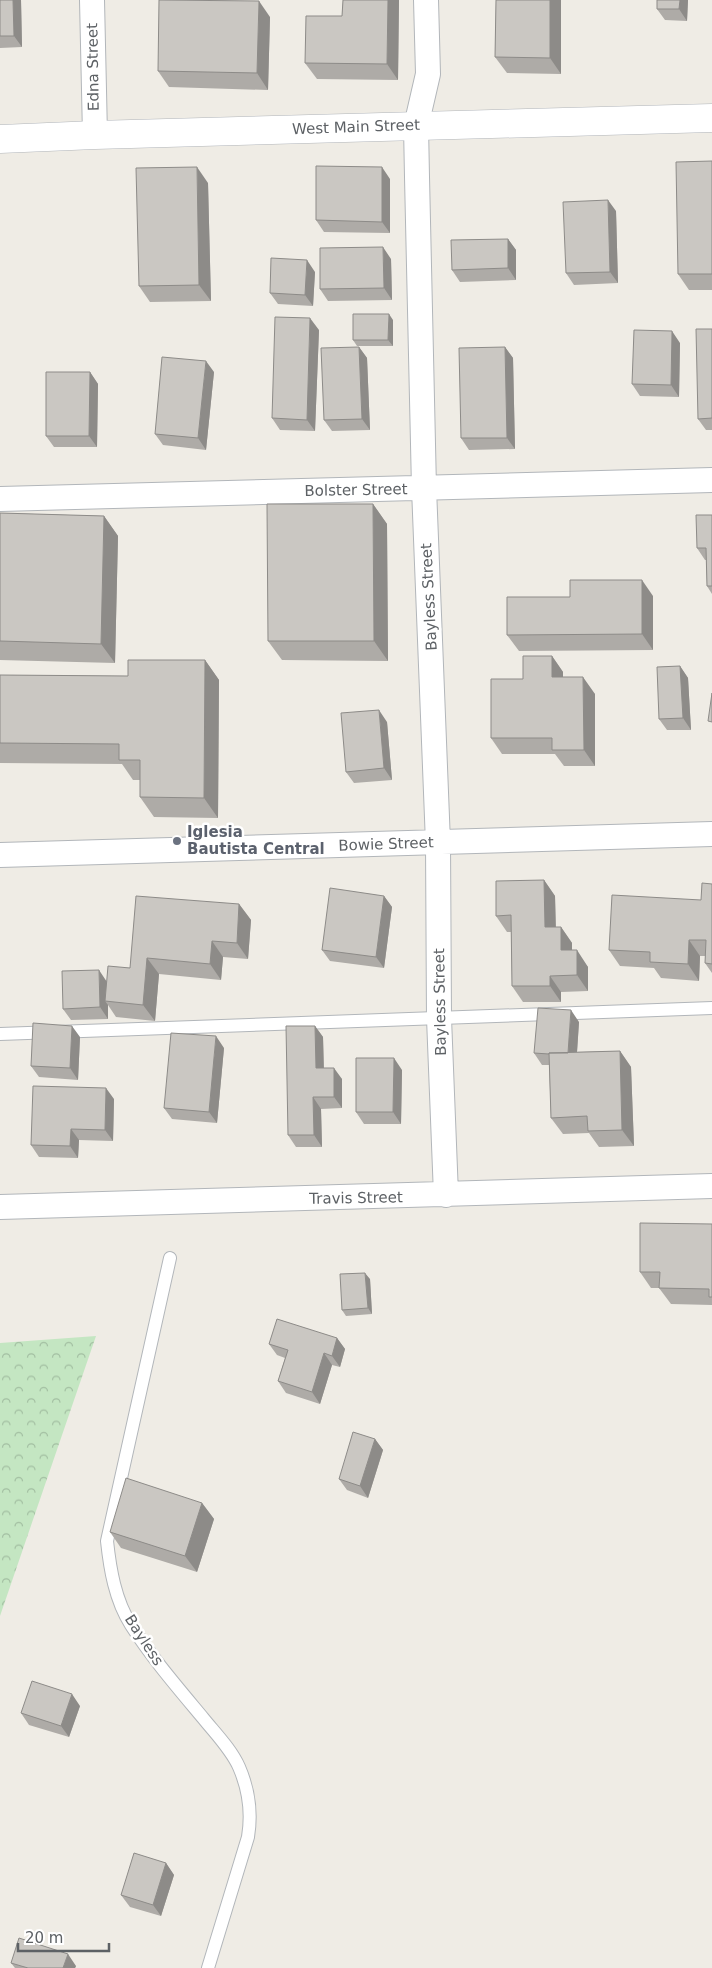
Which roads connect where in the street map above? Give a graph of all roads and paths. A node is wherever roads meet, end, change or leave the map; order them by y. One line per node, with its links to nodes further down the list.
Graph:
1 (92, 0): 5 (street, Edna Street)
2 (426, 0): 4 (street, Bayless Street)
3 (712, 118): 4 (main road, West Main Street)
4 (416, 126): 5 (main road, West Main Street); 8 (street, Bayless Street)
5 (94, 135): 6 (main road, West Main Street)
6 (0, 139)
7 (712, 480): 8 (street, Bolster Street)
8 (424, 488): 9 (street, Bolster Street); 11 (street, Bayless Street)
9 (0, 499)
10 (712, 834): 11 (street, Bowie Street)
11 (438, 843): 12 (street, Bowie Street); 14 (street, Bayless Street)
12 (0, 855)
13 (712, 1008): 14 (lane)
14 (439, 1018): 15 (lane); 17 (street, Bayless Street)
15 (0, 1034)
16 (712, 1186): 17 (street, Travis Street)
17 (446, 1195): 18 (street, Travis Street)
18 (0, 1207)
19 (170, 1258): 20 (lane, Bayless)
20 (208, 1968)

